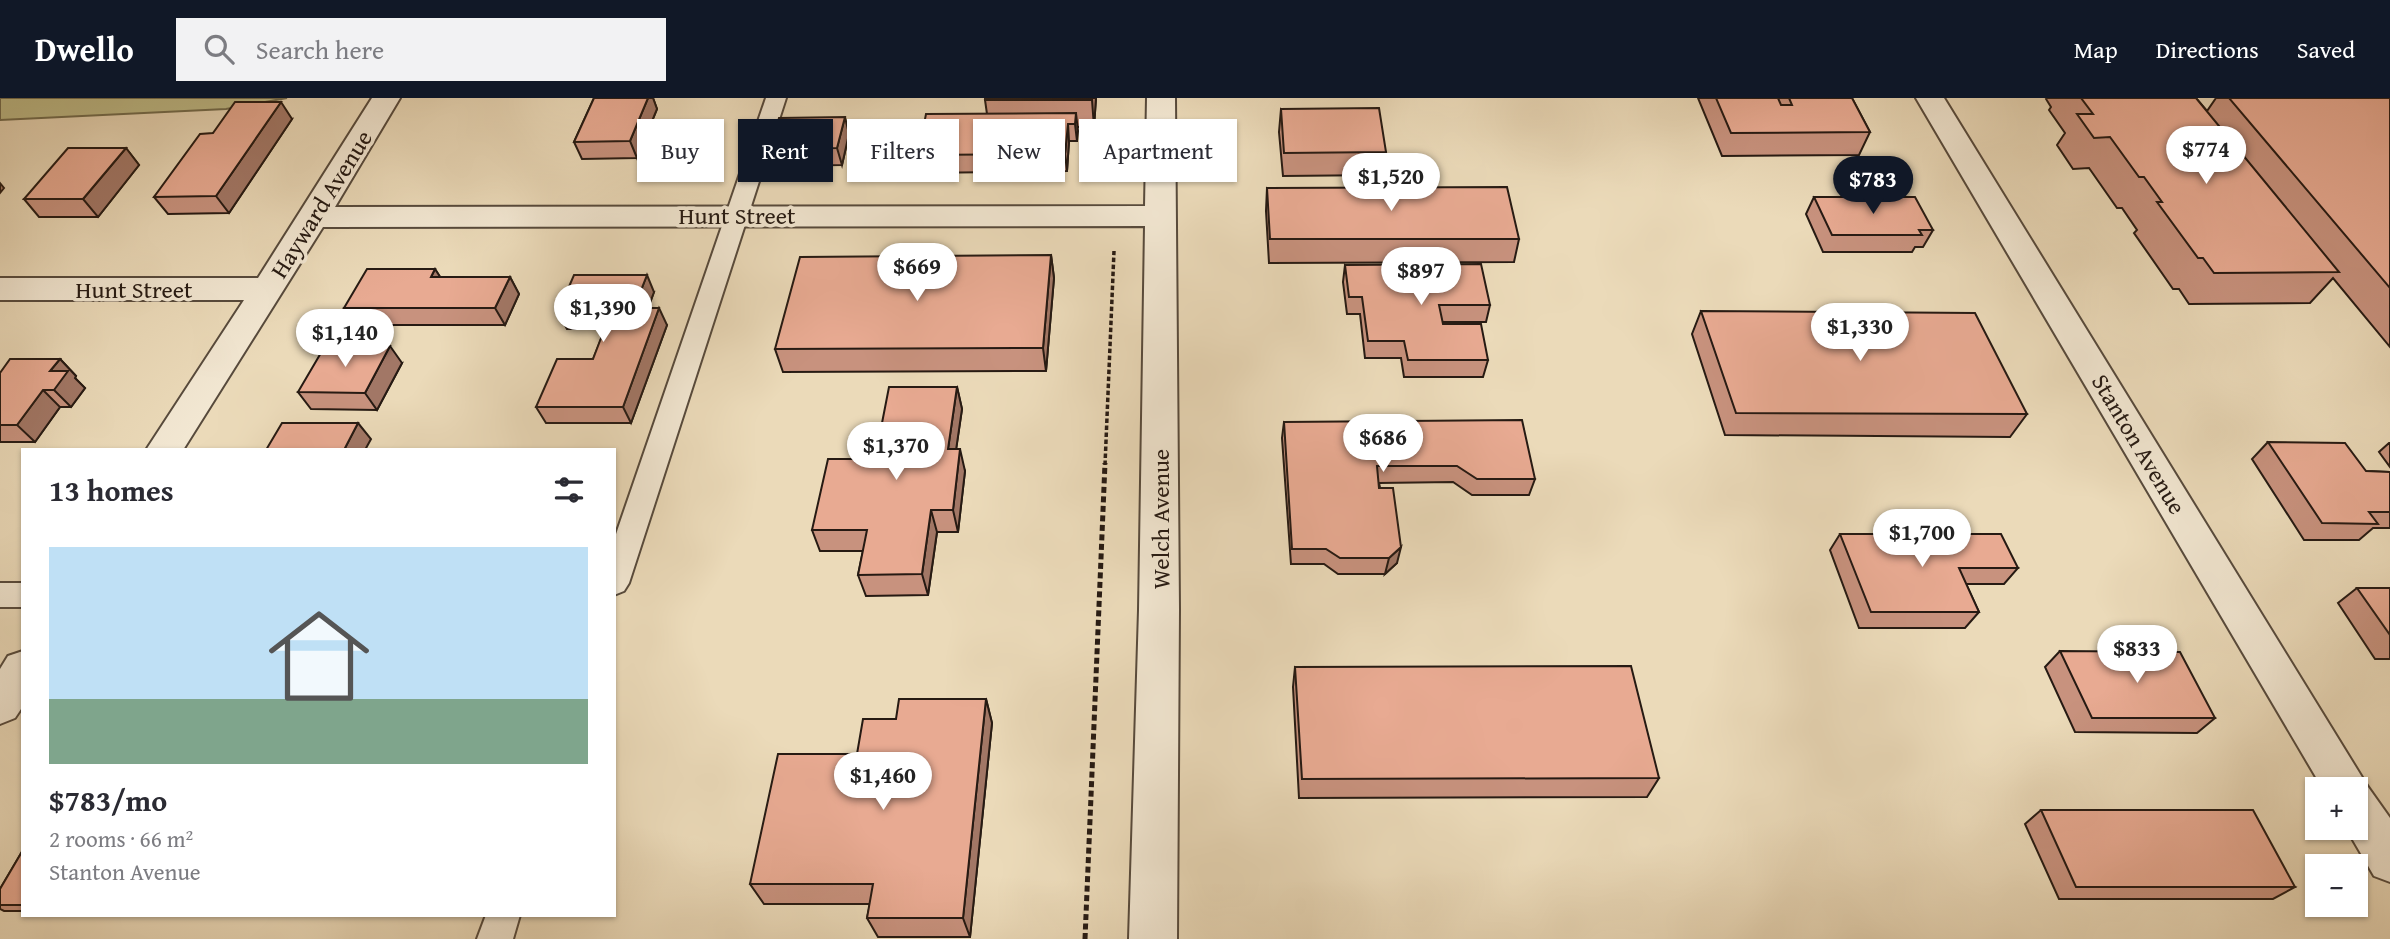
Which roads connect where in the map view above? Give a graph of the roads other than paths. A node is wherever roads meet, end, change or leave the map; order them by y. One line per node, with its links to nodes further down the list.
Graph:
1 (386, 98): 7 (street, Hayward Avenue)
2 (776, 98): 5 (lane)
3 (1161, 98): 6 (street, Welch Avenue)
4 (1930, 98): 16 (street, Stanton Avenue)
5 (737, 215): 6 (street, Hunt Street); 7 (street, Hunt Street); 11 (lane)
6 (1162, 216): 21 (street, Welch Avenue)
7 (313, 218): 9 (street, Hayward Avenue)
8 (0, 289): 9 (street, Hunt Street)
9 (268, 289): 10 (street, Hayward Avenue)
10 (165, 448)
11 (616, 577)
12 (0, 594): 13 (lane)
13 (21, 594)
14 (21, 672): 15 (street)
15 (0, 705)
16 (2340, 777)
17 (2368, 823): 18 (street)
18 (2390, 860)
19 (502, 917): 20 (lane)
20 (495, 939)
21 (1153, 939)

